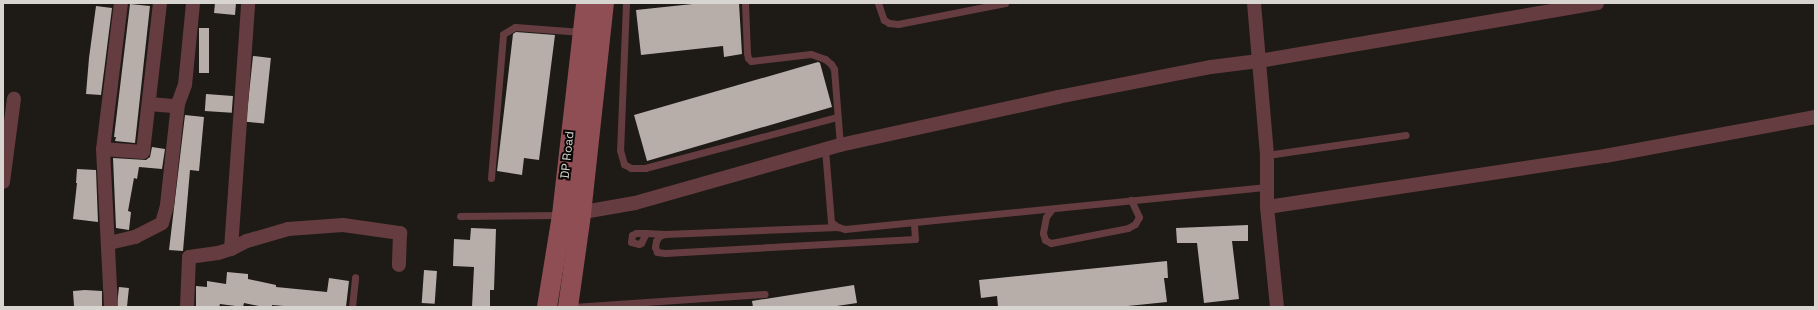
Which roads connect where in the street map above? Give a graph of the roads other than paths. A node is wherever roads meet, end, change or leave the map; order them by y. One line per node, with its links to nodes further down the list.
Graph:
1 (121, 3): 22 (street)
2 (160, 3): 16 (street)
3 (193, 3): 17 (street)
4 (248, 3): 38 (street)
5 (586, 3): 13 (street, DP Road)
6 (604, 3): 13 (street, DP Road)
7 (626, 3): 18 (lane)
8 (745, 3): 18 (lane)
9 (878, 3): 10 (lane)
10 (1005, 3)
11 (1254, 3): 14 (street)
12 (1597, 3): 14 (street)
13 (591, 33): 25 (lane); 31 (street, DP Road)
14 (1259, 61): 21 (street); 24 (street)
15 (14, 99): 26 (street)
16 (149, 104): 17 (street); 22 (street)
17 (178, 104): 37 (street)
18 (837, 117): 21 (lane)
19 (1815, 117): 29 (street)
20 (1406, 135): 24 (lane)
21 (840, 145): 23 (street)
22 (104, 149): 37 (street)
23 (825, 149): 31 (street); 34 (lane)
24 (1267, 155): 27 (street)
25 (491, 178)
26 (3, 182)
27 (1266, 187): 28 (lane); 29 (street)
28 (1131, 200): 30 (lane); 30 (lane)
29 (1267, 207): 48 (street)
30 (1052, 209): 33 (lane)
31 (571, 214): 32 (lane); 45 (street, DP Road); 46 (street, DP Road)
32 (460, 216)
33 (914, 223): 34 (lane); 36 (lane)
34 (838, 227): 36 (lane)
35 (646, 233): 36 (lane)
36 (665, 234)
37 (109, 243): 42 (street)
38 (231, 249): 39 (street); 43 (street)
39 (399, 265)
40 (355, 277): 44 (lane)
41 (765, 294): 47 (lane)
42 (111, 307)
43 (187, 307)
44 (352, 307)
45 (547, 307)
46 (568, 307)
47 (573, 307)
48 (1277, 307)

